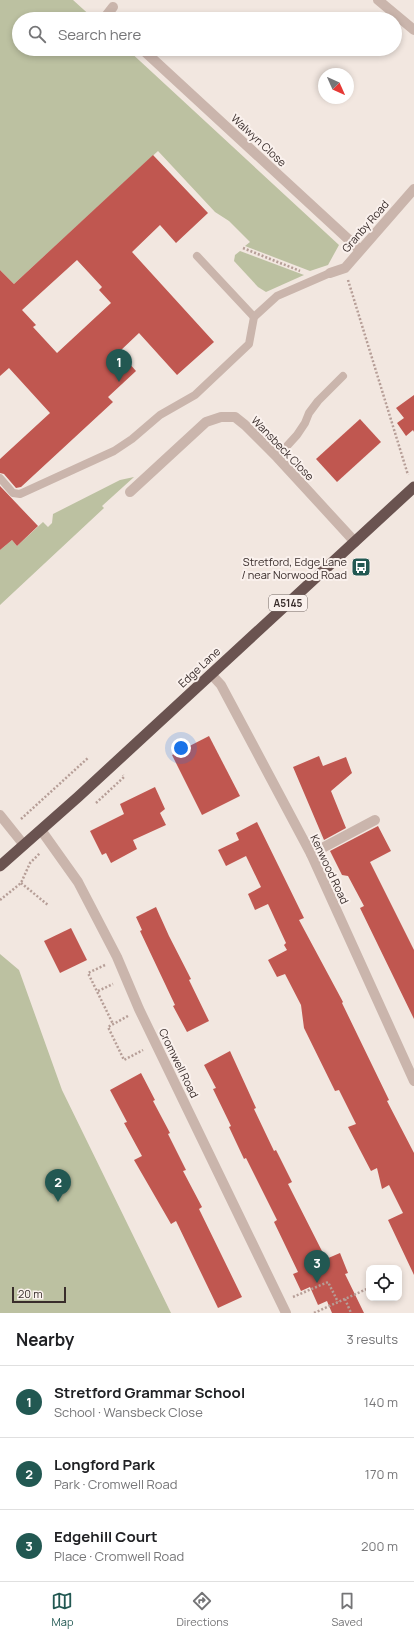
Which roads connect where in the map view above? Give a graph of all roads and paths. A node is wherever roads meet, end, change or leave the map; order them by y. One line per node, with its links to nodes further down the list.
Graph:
1 (378, 0): 4 (street)
2 (113, 7): 3 (street)
3 (109, 12)
4 (392, 12)
5 (402, 20): 6 (street)
6 (414, 30)
7 (150, 56): 10 (street, Walwyn Close)
8 (414, 189): 10 (street, Granby Road)
9 (242, 248): 14 (path)
10 (360, 250): 12 (street, Granby Road)
11 (197, 256): 15 (lane)
12 (345, 268): 13 (street, Granby Road); 19 (path)
13 (330, 272): 14 (lane)
14 (317, 278): 15 (lane)
15 (254, 317): 18 (lane)
16 (343, 376): 17 (lane)
17 (277, 457): 20 (street, Wansbeck Close); 21 (street, Wansbeck Close)
18 (0, 478)
19 (413, 489): 21 (highway, Edge Lane / A5145)
20 (130, 492)
21 (355, 542): 22 (highway, Edge Lane / A5145)
22 (211, 674): 27 (highway, Edge Lane / A5145); 29 (street, Kenwood Road)
23 (90, 757): 26 (path)
24 (0, 815): 26 (street)
25 (375, 820): 29 (street)
26 (11, 829): 28 (street)
27 (41, 830): 28 (highway, Edge Lane / A5145); 35 (street, Cromwell Road)
28 (24, 845): 31 (highway, Edge Lane / A5145)
29 (311, 854): 39 (street, Kenwood Road)
30 (35, 858): 32 (path)
31 (0, 866)
32 (21, 883): 33 (path); 34 (path)
33 (0, 900)
34 (48, 904)
35 (117, 957): 36 (street, Cromwell Road); 37 (path)
36 (140, 1009): 37 (path); 38 (street, Cromwell Road)
37 (113, 1024): 38 (path)
38 (156, 1043): 42 (street, Cromwell Road)
39 (414, 1081)
40 (366, 1289): 41 (path)
41 (345, 1299): 43 (path); 46 (path)
42 (281, 1302): 43 (path); 44 (street, Cromwell Road)
43 (338, 1302): 45 (path)
44 (286, 1313)
45 (314, 1313)
46 (351, 1313)

